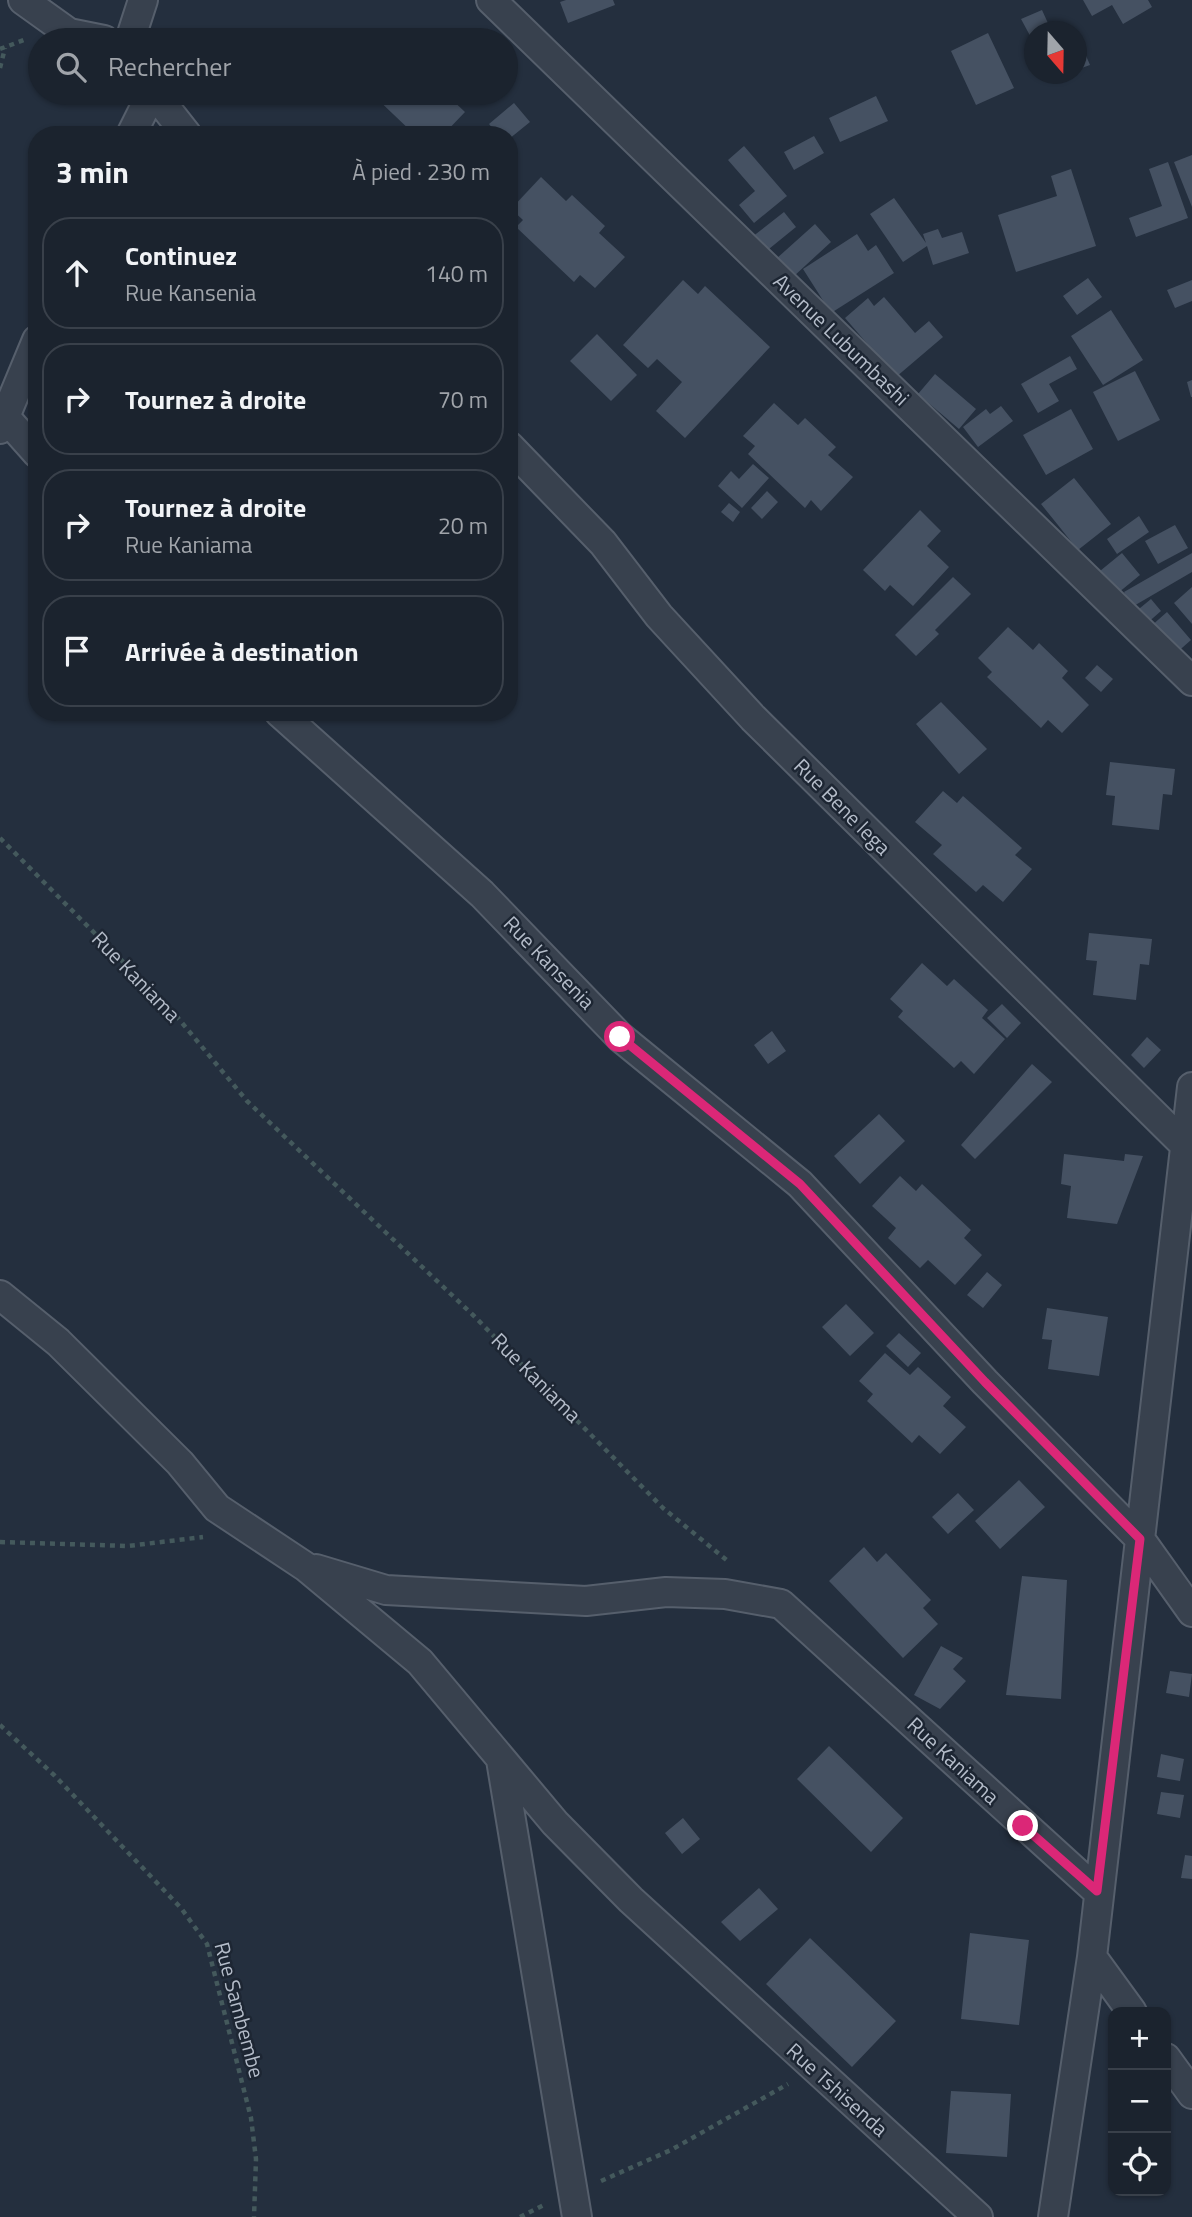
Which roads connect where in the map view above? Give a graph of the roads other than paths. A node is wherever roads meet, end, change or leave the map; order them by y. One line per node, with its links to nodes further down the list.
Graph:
1 (23, 0): 4 (street)
2 (143, 0): 5 (street)
3 (491, 0): 14 (street, Avenue Lubumbashi)
4 (62, 28)
5 (134, 28)
6 (147, 105): 8 (street)
7 (163, 105): 9 (street)
8 (136, 126)
9 (180, 126)
10 (28, 362): 11 (street)
11 (3, 423): 12 (street)
12 (28, 445)
13 (518, 455): 17 (street, Rue Bene lega)
14 (1192, 681)
15 (289, 721): 19 (street, Rue Kansenia)
16 (1192, 1087): 17 (street)
17 (1188, 1147): 19 (street)
18 (0, 1295): 20 (street)
19 (1140, 1539): 21 (street, Rue Kansenia); 23 (street)
20 (306, 1567): 22 (street, Rue Tshisenda); 23 (street, Rue Kaniama)
21 (1192, 1612)
22 (501, 1757): 28 (street); 29 (street, Rue Tshisenda)
23 (1097, 1891): 24 (street)
24 (1092, 1957): 25 (street); 30 (street)
25 (1128, 2007)
26 (1171, 2065): 27 (street)
27 (1192, 2094)
28 (575, 2205)
29 (978, 2217)
30 (1053, 2217)

